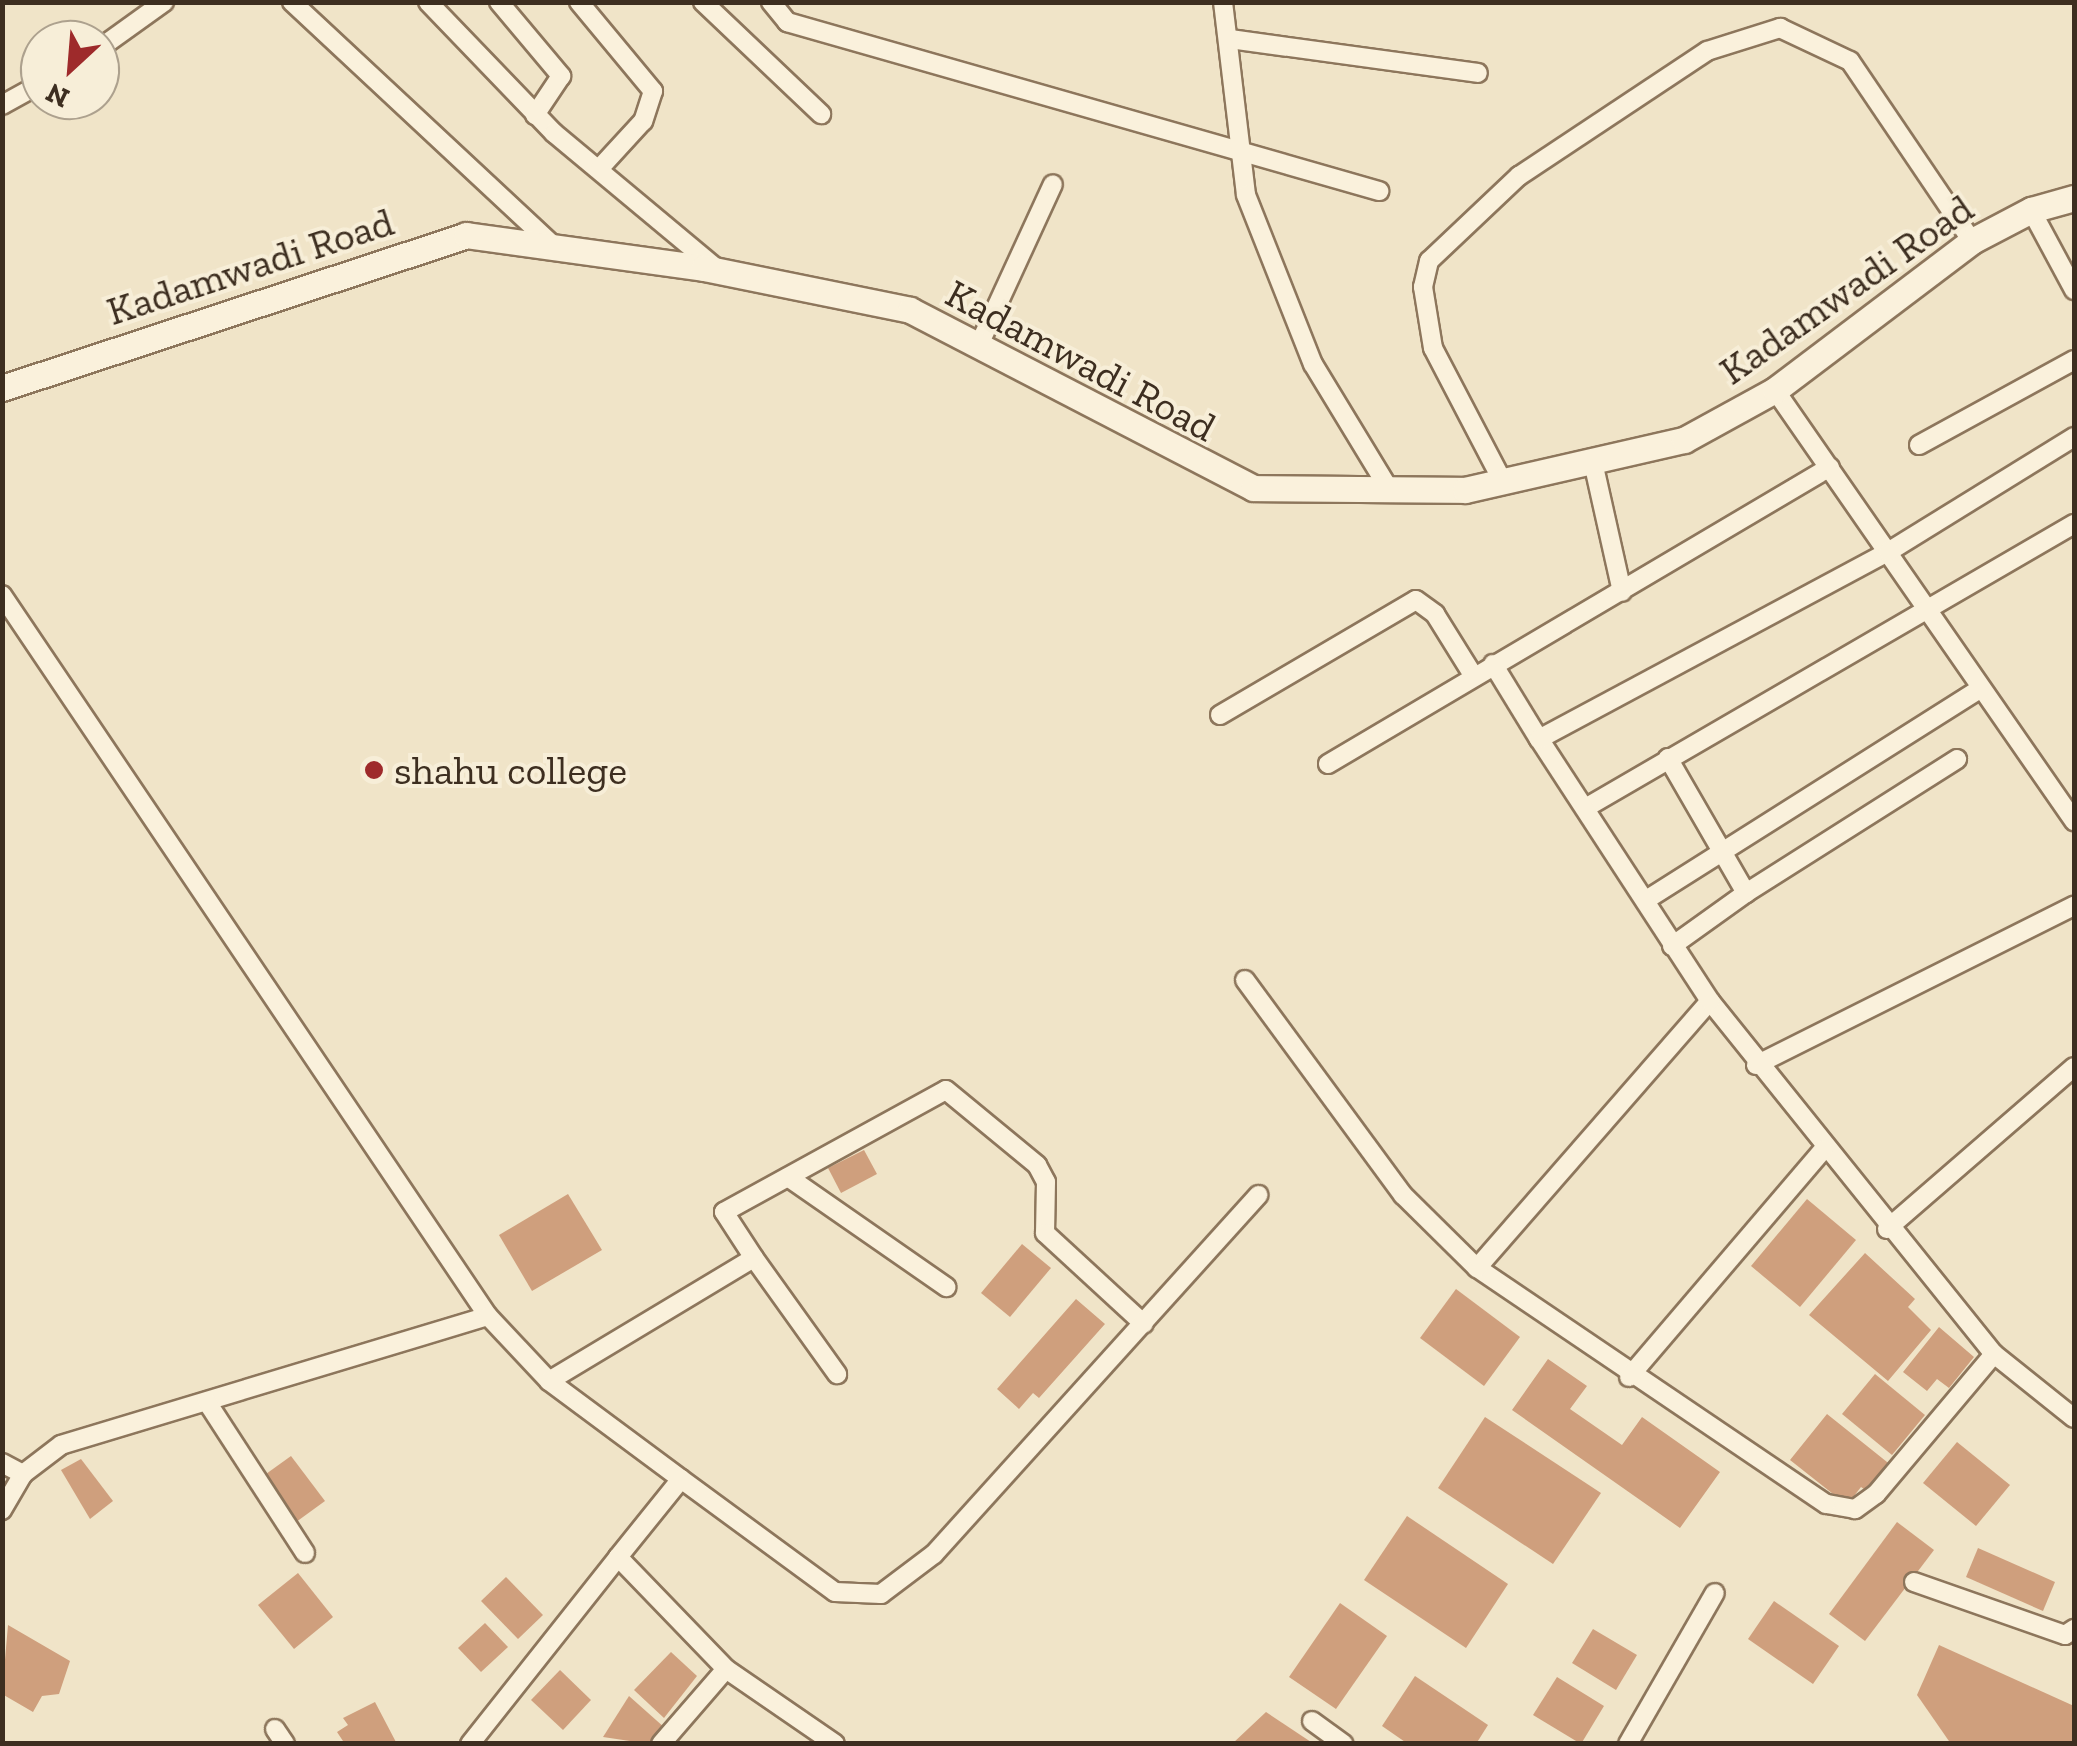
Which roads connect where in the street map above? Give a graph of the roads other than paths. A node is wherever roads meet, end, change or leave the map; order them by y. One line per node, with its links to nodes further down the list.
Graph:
1 (164, 2): 9 (street)
2 (292, 2): 21 (street)
3 (428, 2): 13 (street)
4 (499, 2): 13 (street)
5 (578, 2): 15 (street)
6 (704, 2): 12 (street)
7 (772, 2): 14 (street)
8 (1223, 2): 10 (street)
9 (120, 34)
10 (1230, 39): 11 (street); 14 (street)
11 (1478, 74)
12 (821, 114)
13 (535, 115): 15 (street)
14 (1239, 150): 17 (street); 33 (street)
15 (600, 168): 22 (street)
16 (1052, 184): 24 (street)
17 (1379, 191)
18 (2074, 198): 19 (street, Kadamwadi Road)
19 (2031, 210): 20 (street, Kadamwadi Road); 23 (street)
20 (1972, 241): 27 (street, Kadamwadi Road); 32 (street)
21 (556, 248): 22 (street, Kadamwadi Road); 26 (street, Kadamwadi Road)
22 (720, 272): 24 (street, Kadamwadi Road)
23 (2074, 290)
24 (978, 347): 33 (street, Kadamwadi Road)
25 (2074, 360): 29 (street)
26 (2, 388)
27 (1775, 390): 30 (street, Kadamwadi Road); 31 (street)
28 (2074, 437): 35 (street)
29 (1920, 445)
30 (1592, 462): 32 (street, Kadamwadi Road); 36 (street)
31 (1830, 467): 35 (street); 36 (street)
32 (1503, 482): 33 (street, Kadamwadi Road)
33 (1388, 490)
34 (2074, 524): 38 (street)
35 (1888, 552): 38 (street); 43 (street)
36 (1622, 592): 39 (street)
37 (2, 595): 66 (street)
38 (1925, 610): 41 (street); 44 (street)
39 (1493, 664): 40 (street); 43 (street)
40 (1474, 674): 42 (street); 46 (street)
41 (1980, 688): 47 (street); 50 (street)
42 (1220, 715)
43 (1539, 739): 48 (street)
44 (1668, 758): 48 (street); 50 (street)
45 (1957, 759): 51 (street)
46 (1328, 764)
47 (2066, 793): 49 (street)
48 (1587, 808): 52 (street)
49 (2074, 821)
50 (1723, 852): 51 (street); 52 (street)
51 (1746, 893): 54 (street)
52 (1646, 900): 54 (street)
53 (2074, 906): 57 (street)
54 (1672, 946): 56 (street)
55 (1245, 980): 64 (street)
56 (1710, 1001): 57 (street); 64 (street)
57 (1756, 1066): 59 (street)
58 (2074, 1067): 62 (street)
59 (1823, 1150): 62 (street); 70 (street)
60 (788, 1177): 63 (street); 65 (street); 67 (street)
61 (1258, 1195): 67 (street)
62 (1887, 1229): 68 (street)
63 (754, 1258): 69 (street); 71 (street)
64 (1477, 1268): 70 (street)
65 (946, 1287)
66 (488, 1316): 71 (street); 72 (street)
67 (1144, 1324): 76 (street)
68 (1994, 1354): 70 (street); 73 (street)
69 (836, 1374)
70 (1629, 1377)
71 (549, 1381): 76 (street)
72 (206, 1402): 75 (street); 78 (street)
73 (2074, 1418)
74 (2, 1463): 75 (street)
75 (23, 1474): 77 (street)
76 (682, 1479): 79 (street)
77 (2, 1510)
78 (305, 1554)
79 (618, 1556): 83 (street); 85 (street)
80 (1914, 1582): 82 (street)
81 (1715, 1593): 89 (street)
82 (2074, 1628)
83 (726, 1670): 86 (street); 87 (street)
84 (1312, 1721): 88 (street)
85 (470, 1744)
86 (660, 1744)
87 (835, 1744)
88 (1344, 1744)
89 (1628, 1744)

